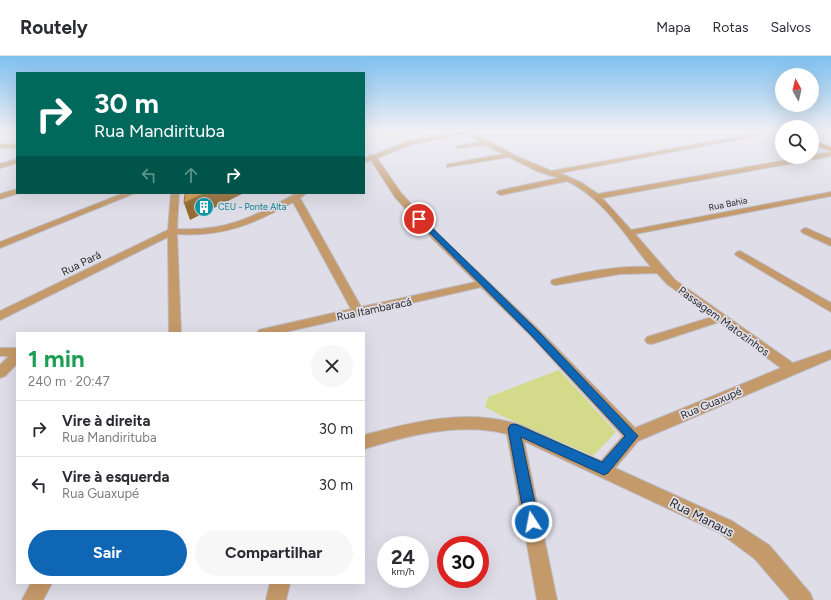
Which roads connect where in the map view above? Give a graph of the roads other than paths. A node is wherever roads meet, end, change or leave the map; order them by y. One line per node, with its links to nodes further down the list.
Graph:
1 (503, 156): 8 (street)
2 (514, 156): 9 (street, Passagem Matozinhos)
3 (641, 156): 9 (street)
4 (818, 156): 18 (street)
5 (368, 158): 27 (street)
6 (16, 161): 7 (street)
7 (0, 166)
8 (448, 166)
9 (550, 173): 10 (street, Passagem Matozinhos)
10 (566, 179): 12 (street); 18 (street, Passagem Matozinhos)
11 (16, 191): 17 (street)
12 (502, 193)
13 (128, 194): 23 (street)
14 (175, 194): 20 (street)
15 (831, 194): 21 (street, Rua Bahia)
16 (299, 195): 20 (street); 29 (street)
17 (0, 197)
18 (596, 197): 21 (street, Passagem Matozinhos)
19 (806, 231): 22 (street)
20 (172, 232): 30 (street, Rua Pará); 32 (street)
21 (628, 233): 25 (street, Passagem Matozinhos)
22 (831, 243)
23 (0, 245)
24 (740, 254): 28 (street)
25 (659, 270): 26 (street); 31 (street, Passagem Matozinhos)
26 (556, 282)
27 (484, 283): 29 (street, Rua Itambaracá); 42 (street)
28 (831, 308)
29 (358, 313): 33 (street, Rua Itambaracá)
30 (0, 316)
31 (720, 318): 34 (street); 39 (street, Passagem Matozinhos)
32 (175, 332)
33 (268, 332)
34 (651, 340)
35 (0, 352): 36 (street)
36 (16, 352)
37 (831, 354): 39 (street, Rua Guaxupé)
38 (16, 357): 40 (street)
39 (792, 369): 42 (street, Rua Guaxupé)
40 (0, 373)
41 (514, 429): 43 (street, Rua Manaus); 44 (street, Rua Manaus); 49 (street)
42 (632, 436): 44 (street, Rua Guaxupé)
43 (365, 442)
44 (604, 469): 50 (street, Rua Manaus)
45 (41, 584): 47 (street)
46 (280, 584): 48 (street)
47 (32, 600)
48 (276, 600)
49 (547, 600)
50 (803, 600)

